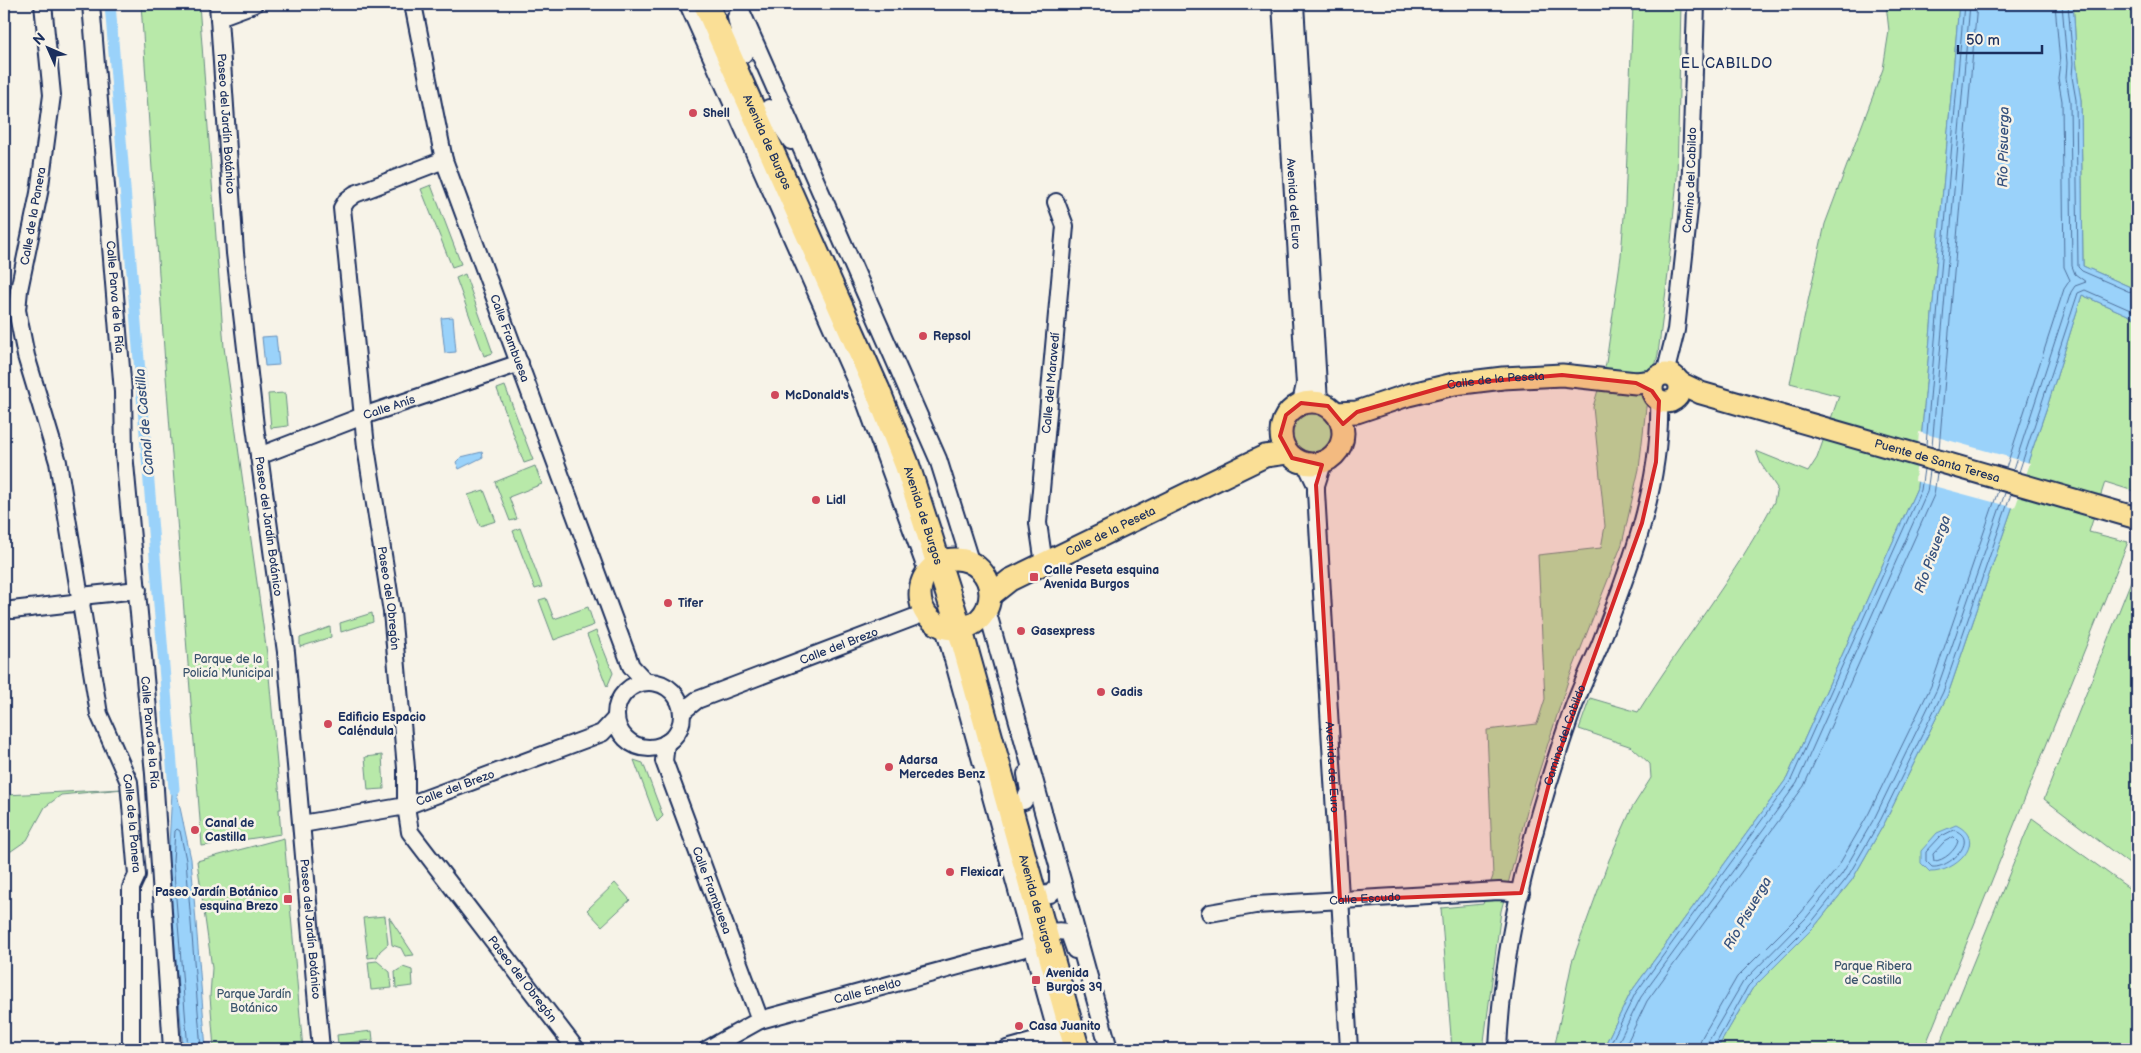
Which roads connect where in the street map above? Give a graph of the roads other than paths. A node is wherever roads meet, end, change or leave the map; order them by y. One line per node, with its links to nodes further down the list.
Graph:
1 (43, 4): 41 (street, Calle de la Panera)
2 (91, 4): 40 (street, Calle Parva de la Ría)
3 (254, 4): 14 (street)
4 (413, 4): 18 (street, Calle Frambuesa)
5 (688, 4): 15 (street, Avenida de Burgos)
6 (695, 4): 15 (street)
7 (706, 4): 22 (highway, Avenida de Burgos)
8 (722, 4): 16 (highway, Avenida de Burgos)
9 (734, 4): 16 (street)
10 (738, 4): 19 (street, Avenida de Burgos)
11 (1281, 4): 29 (street, Avenida del Euro)
12 (1295, 4): 29 (street, Avenida del Euro)
13 (1696, 4): 27 (street, Camino del Cabildo)
14 (218, 11): 35 (street, Paseo del Jardín Botánico)
15 (699, 28): 21 (street, Avenida de Burgos)
16 (744, 54): 17 (highway, Avenida de Burgos)
17 (768, 108): 19 (street); 22 (highway, Avenida de Burgos)
18 (444, 160): 26 (street, Calle Frambuesa); 31 (street, Paseo del Obregón)
19 (812, 171): 22 (street, Avenida de Burgos)
20 (1056, 202): 39 (street, Calle del Maravedí)
21 (793, 240): 22 (street); 25 (street, Avenida de Burgos)
22 (831, 249): 23 (highway, Avenida de Burgos); 24 (street, Avenida de Burgos)
23 (841, 291): 24 (street); 25 (street); 28 (highway, Avenida de Burgos)
24 (869, 306): 32 (street, Avenida de Burgos)
25 (828, 318): 34 (street, Avenida de Burgos)
26 (520, 363): 31 (street, Calle Anís); 45 (street, Calle Frambuesa)
27 (1664, 384): 29 (main road, Calle de la Peseta); 30 (main road, Calle de la Peseta); 61 (street, Camino del Cabildo)
28 (887, 393): 32 (street); 34 (street); 38 (highway, Avenida de Burgos)
29 (1331, 411): 33 (main road); 36 (main road)
30 (1779, 415): 37 (main road, Puente de Santa Teresa)
31 (362, 416): 35 (street, Calle Anís); 56 (street, Paseo del Obregón)
32 (926, 434): 38 (street, Avenida de Burgos)
33 (1284, 447): 36 (main road); 39 (main road, Calle de la Peseta)
34 (884, 453): 38 (street, Avenida de Burgos)
35 (259, 456): 57 (street, Paseo del Jardín Botánico)
36 (1314, 463): 63 (street, Avenida del Euro)
37 (2137, 518)
38 (948, 563): 43 (highway, Avenida de Burgos); 43 (main road); 44 (main road)
39 (1044, 564): 43 (main road, Calle de la Peseta)
40 (138, 590): 41 (street); 60 (street, Calle Parva de la Ría)
41 (81, 599): 42 (street); 59 (street, Calle de la Panera)
42 (12, 610)
43 (973, 611): 44 (main road); 50 (street, Avenida de Burgos); 54 (highway, Avenida de Burgos); 55 (street, Avenida de Burgos); 62 (highway, Avenida de Burgos)
44 (925, 612): 48 (street, Calle del Brezo)
45 (631, 666): 46 (street, Calle Frambuesa); 47 (street, Calle Frambuesa)
46 (645, 681): 47 (street); 48 (street)
47 (629, 688): 49 (street)
48 (680, 705): 53 (street)
49 (615, 719): 51 (street, Calle del Brezo); 52 (street)
50 (1020, 730): 54 (street); 58 (street, Avenida de Burgos)
51 (602, 733): 52 (street, Calle del Brezo); 56 (street, Calle del Brezo)
52 (623, 736): 53 (street)
53 (658, 746): 66 (street, Calle Frambuesa)
54 (1024, 801): 62 (highway, Avenida de Burgos)
55 (992, 803): 62 (street); 65 (street, Avenida de Burgos)
56 (406, 806): 57 (street, Calle del Brezo); 72 (street, Paseo del Obregón)
57 (302, 824): 71 (street, Paseo del Jardín Botánico)
58 (1057, 860): 62 (street); 67 (street, Avenida de Burgos)
59 (136, 875): 60 (street); 69 (street, Calle de la Panera)
60 (161, 875): 70 (street, Calle Parva de la Ría)
61 (1521, 893): 63 (street, Calle Escudo); 80 (street, Camino del Cabildo)
62 (1043, 895): 65 (highway, Avenida de Burgos)
63 (1340, 900): 64 (street, Calle Escudo); 79 (street, Avenida del Euro)
64 (1210, 913)
65 (1046, 937): 66 (street, Calle Eneldo); 67 (street); 68 (street, Avenida de Burgos); 76 (highway, Avenida de Burgos); 77 (highway, Avenida de Burgos)
66 (760, 1020): 73 (street, Calle Eneldo)
67 (1102, 1024): 78 (street, Avenida de Burgos)
68 (1057, 1035): 74 (street); 75 (street, Avenida de Burgos)
69 (131, 1049)
70 (172, 1049)
71 (321, 1049)
72 (576, 1049)
73 (708, 1049)
74 (1007, 1049)
75 (1069, 1049)
76 (1077, 1049)
77 (1093, 1049)
78 (1109, 1049)
79 (1349, 1049)
80 (1498, 1049)

